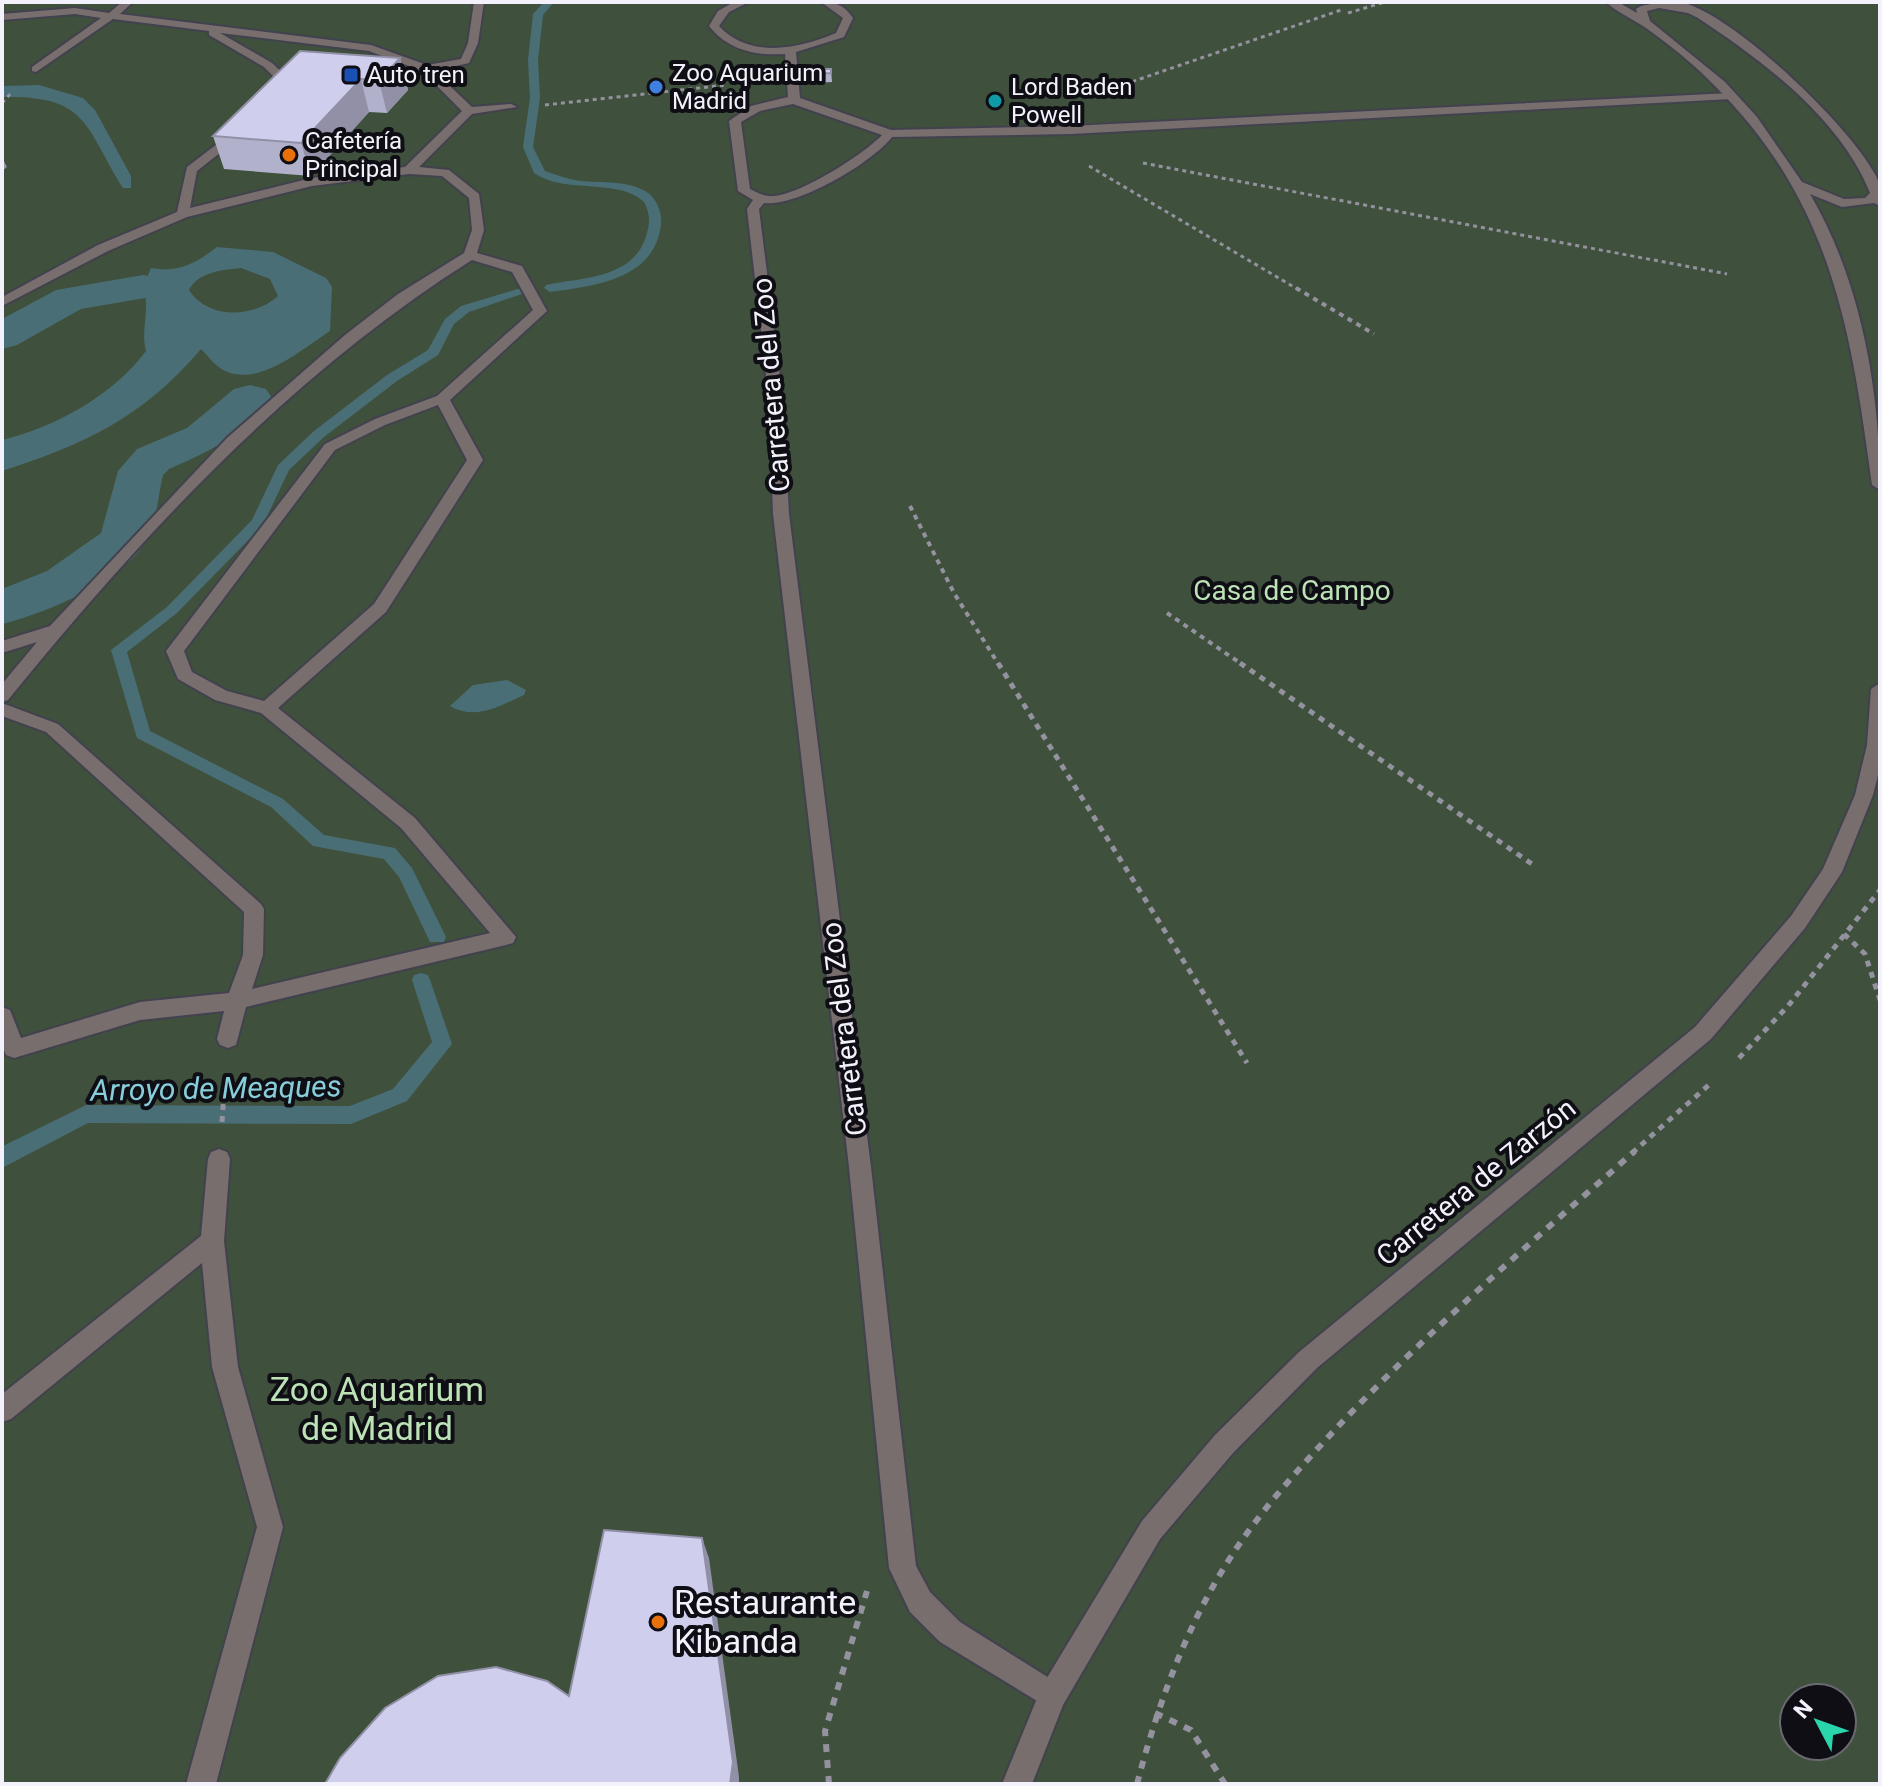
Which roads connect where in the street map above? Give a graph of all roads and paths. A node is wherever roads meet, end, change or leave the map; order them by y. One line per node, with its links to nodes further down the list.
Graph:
1 (128, 2): 11 (street)
2 (479, 2): 17 (street)
3 (744, 2): 15 (street)
4 (826, 2): 15 (street)
5 (1385, 2): 10 (path)
6 (1611, 2): 13 (street)
7 (1676, 2): 9 (street)
8 (1341, 10): 19 (path)
9 (1699, 12): 13 (street); 32 (street)
10 (1348, 13)
11 (111, 16): 12 (street); 14 (street); 16 (street)
12 (2, 17)
13 (1645, 21): 20 (street)
14 (206, 29): 17 (street); 24 (street)
15 (790, 50): 18 (street)
16 (36, 69)
17 (426, 69): 25 (street)
18 (794, 77): 21 (street); 22 (path)
19 (1092, 95)
20 (1731, 96): 27 (street); 31 (street)
21 (794, 100): 27 (street); 33 (street)
22 (557, 104)
23 (511, 107): 25 (street)
24 (271, 108)
25 (469, 111): 29 (street)
26 (248, 126): 34 (street)
27 (889, 134): 33 (street)
28 (1142, 163): 36 (path)
29 (409, 170): 34 (street); 35 (street)
30 (1101, 173): 38 (path)
31 (1799, 185): 32 (street); 40 (street)
32 (1879, 197)
33 (760, 200): 64 (street, Carretera del Zoo)
34 (183, 214): 37 (street)
35 (470, 255): 39 (street); 43 (street)
36 (1727, 274)
37 (2, 302)
38 (1374, 334)
39 (442, 399): 47 (street); 47 (street)
40 (1880, 485)
41 (910, 506): 58 (path)
42 (1167, 613): 49 (path)
43 (56, 630): 44 (street); 46 (street)
44 (2, 647)
45 (1880, 689): 51 (street, Carretera de Zarzón)
46 (2, 696)
47 (267, 708): 54 (street)
48 (2, 709): 54 (street)
49 (1532, 864)
50 (1880, 890): 52 (path)
51 (1804, 913): 52 (path); 65 (street, Carretera de Zarzón)
52 (1846, 934): 53 (path); 59 (path)
53 (1880, 1000)
54 (237, 1001): 56 (street); 57 (street)
55 (2, 1016): 57 (street)
56 (228, 1039): 61 (path)
57 (8, 1053)
58 (1247, 1063)
59 (1730, 1066)
60 (1720, 1075): 66 (path)
61 (219, 1159): 62 (street)
62 (212, 1241): 63 (street); 67 (street)
63 (2, 1410)
64 (903, 1568): 65 (street, Carretera del Zoo); 68 (path)
65 (1052, 1696): 69 (street)
66 (1155, 1713): 70 (path); 71 (path)
67 (201, 1784)
68 (829, 1784)
69 (1017, 1784)
70 (1137, 1784)
71 (1225, 1784)

